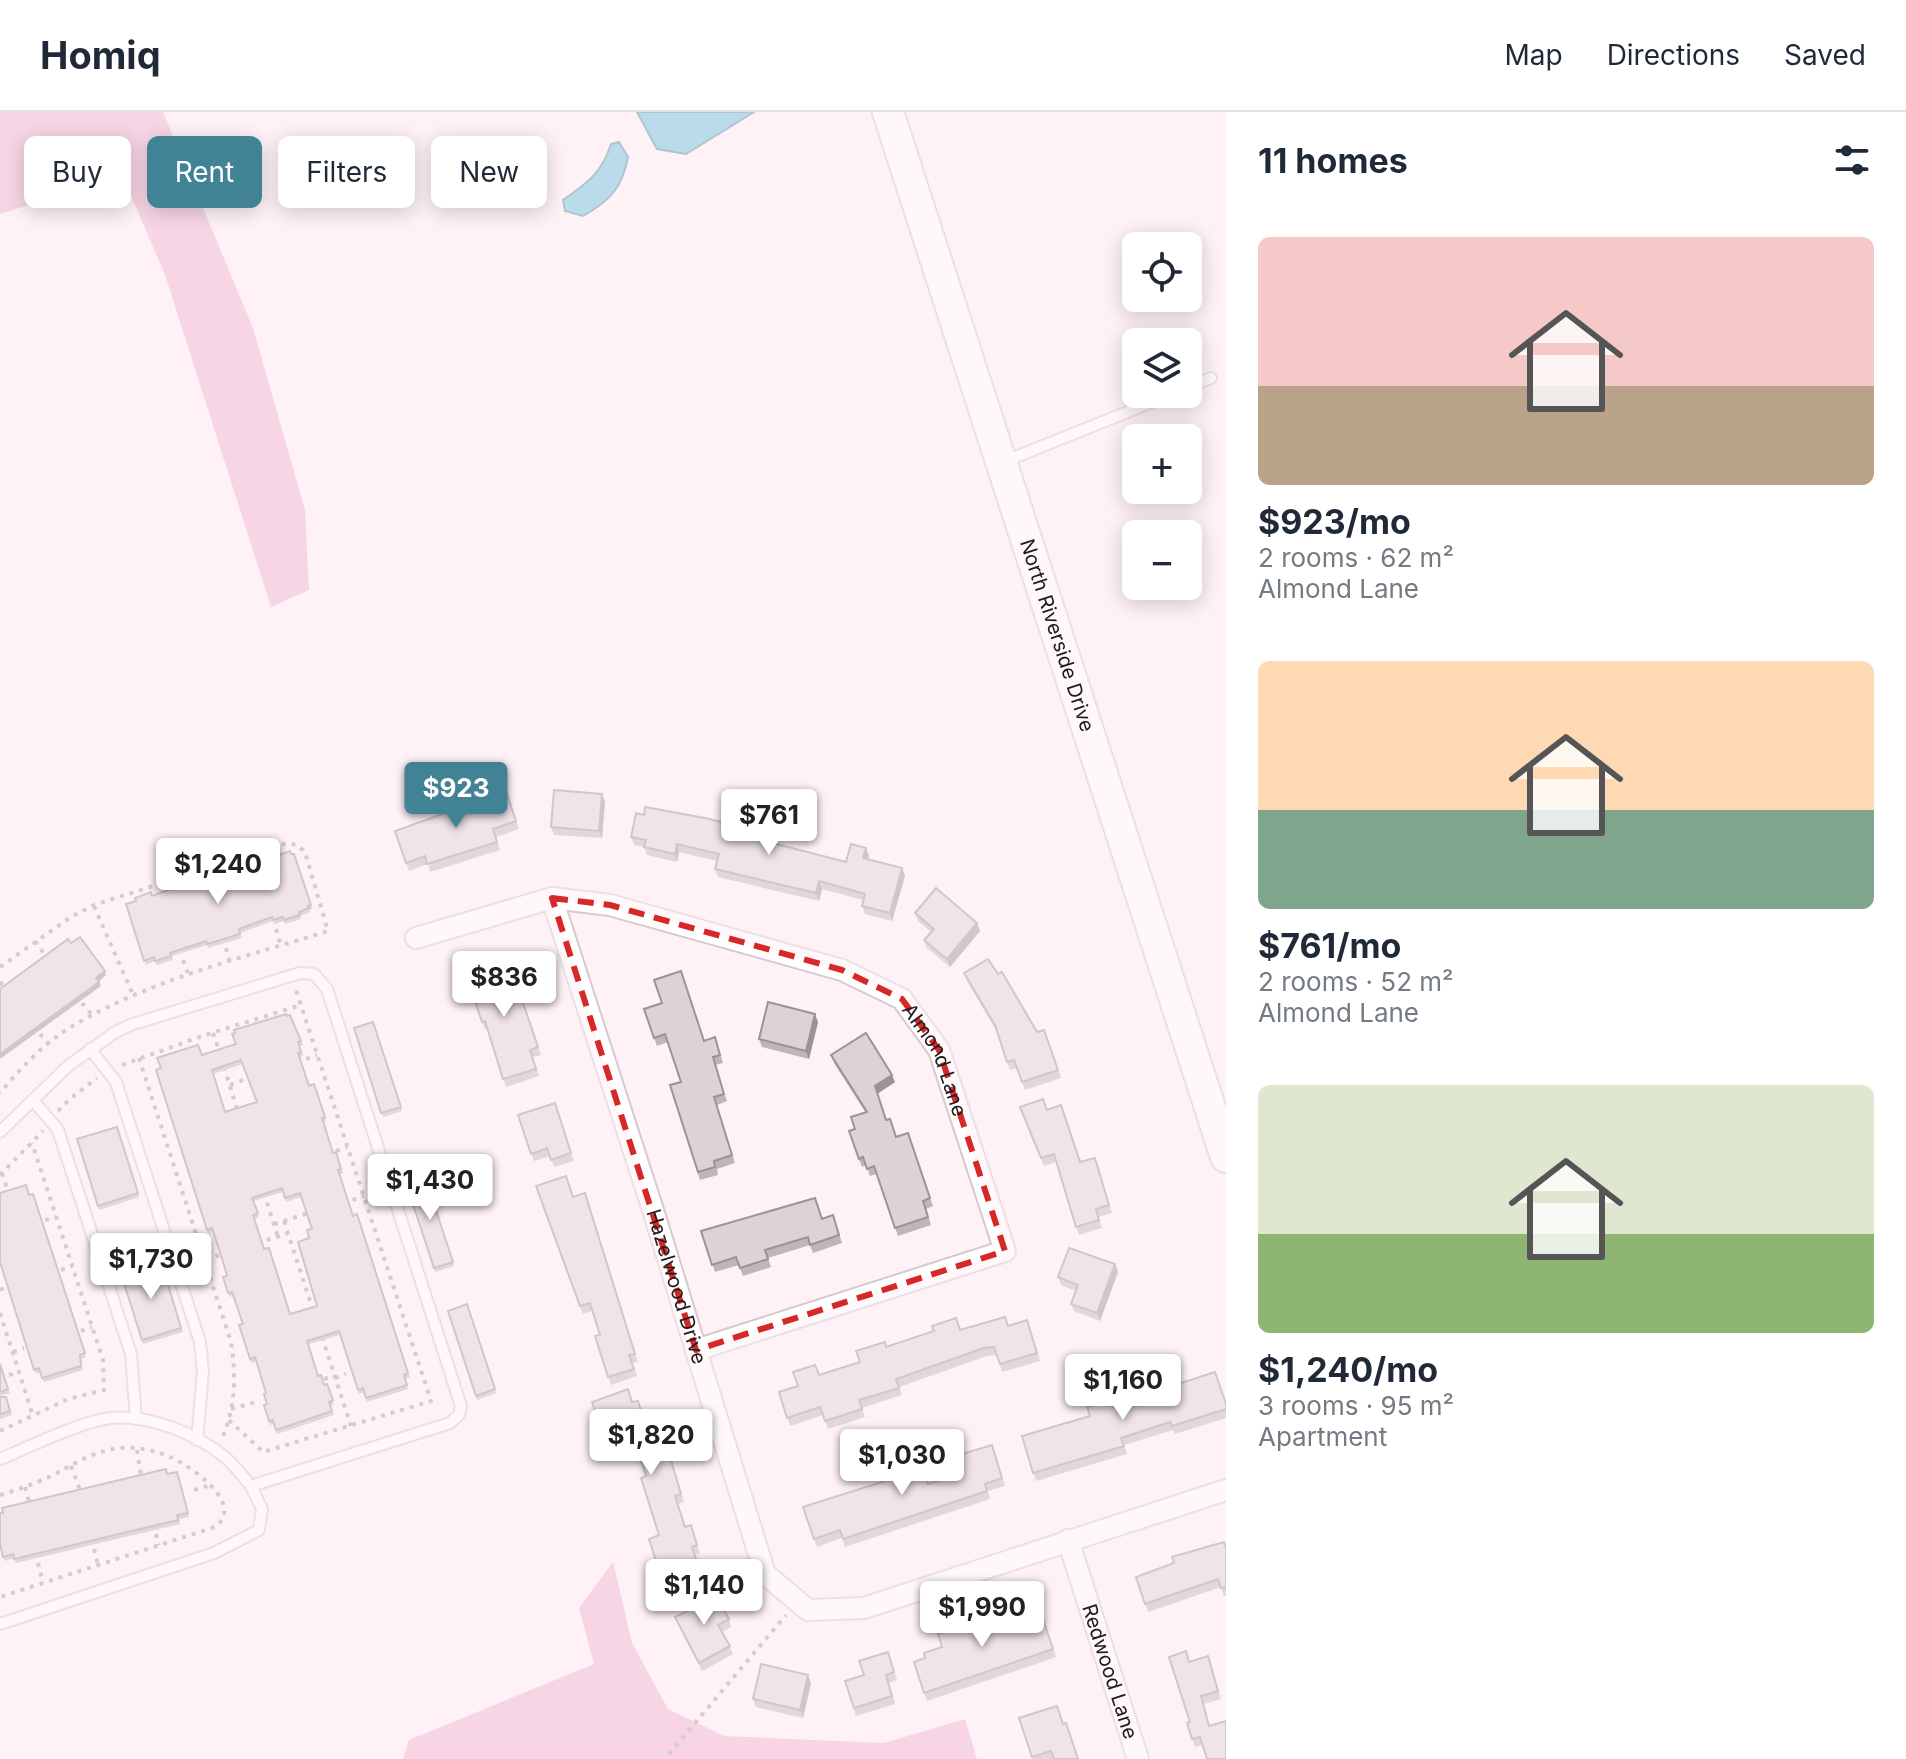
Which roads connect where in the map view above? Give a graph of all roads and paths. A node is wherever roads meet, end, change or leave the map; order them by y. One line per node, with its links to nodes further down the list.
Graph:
1 (888, 112): 5 (street, North Riverside Drive)
2 (1211, 378): 3 (lane)
3 (1202, 382)
4 (1137, 408): 5 (lane)
5 (1001, 462): 48 (street, North Riverside Drive)
6 (248, 856): 7 (path); 8 (path); 17 (path)
7 (251, 866)
8 (198, 872): 9 (path); 10 (path)
9 (199, 879)
10 (161, 884): 11 (path); 13 (path)
11 (163, 893)
12 (552, 898): 15 (street, Almond Lane); 93 (street, Hazelwood Drive); 93 (street, Almond Lane)
13 (94, 905): 16 (path); 25 (path)
14 (276, 929): 17 (path)
15 (416, 938)
16 (35, 941): 19 (path); 22 (path)
17 (281, 946): 21 (path)
18 (226, 948): 21 (path)
19 (45, 955)
20 (183, 960): 23 (path)
21 (230, 963): 23 (path)
22 (0, 967)
23 (189, 976): 25 (path)
24 (292, 976): 27 (path); 32 (lane); 117 (lane)
25 (133, 995): 28 (path)
26 (82, 1003): 28 (path)
27 (301, 1005): 29 (path); 33 (path)
28 (92, 1015): 31 (path)
29 (213, 1033): 34 (path); 38 (path)
30 (40, 1034): 31 (path)
31 (49, 1044): 40 (path)
32 (90, 1049): 36 (lane); 41 (lane)
33 (317, 1055): 35 (path); 43 (path)
34 (139, 1058): 36 (path); 44 (path)
35 (306, 1059)
36 (108, 1070): 46 (path); 110 (lane)
37 (243, 1080): 38 (path)
38 (229, 1083): 39 (path); 47 (path)
39 (219, 1085)
40 (1, 1090)
41 (33, 1100): 46 (lane); 49 (lane)
42 (162, 1103): 44 (path)
43 (333, 1104): 45 (path); 51 (path)
44 (155, 1105): 55 (path)
45 (325, 1106)
46 (51, 1119): 50 (path); 106 (lane)
47 (241, 1121)
48 (1221, 1124): 53 (street, North Riverside Drive)
49 (0, 1132)
50 (32, 1143): 56 (path); 64 (path)
51 (347, 1147): 52 (path); 59 (path)
52 (336, 1151)
53 (1226, 1157)
54 (183, 1164): 55 (path)
55 (175, 1167): 63 (path)
56 (1, 1174): 57 (path)
57 (7, 1188)
58 (255, 1193): 67 (path)
59 (364, 1196): 60 (path); 70 (path)
60 (337, 1204)
61 (324, 1209): 66 (path)
62 (198, 1214): 63 (path)
63 (191, 1216): 74 (path)
64 (56, 1217): 65 (path); 76 (path)
65 (45, 1220)
66 (284, 1221): 67 (path); 68 (path)
67 (274, 1224): 69 (path)
68 (288, 1234): 69 (path); 77 (path)
69 (278, 1237): 72 (path)
70 (378, 1241): 71 (path); 81 (path)
71 (370, 1243)
72 (249, 1246)
73 (235, 1250): 74 (path)
74 (206, 1260): 84 (path)
75 (311, 1265): 77 (path)
76 (72, 1266): 78 (path); 88 (path)
77 (299, 1269): 79 (path)
78 (61, 1270)
79 (306, 1288): 80 (path); 86 (path)
80 (296, 1291)
81 (396, 1294): 82 (path); 96 (path)
82 (387, 1297)
83 (229, 1308): 84 (path)
84 (222, 1311): 95 (path)
85 (0, 1313): 87 (path)
86 (316, 1318)
87 (2, 1323): 94 (path)
88 (92, 1327): 90 (path); 105 (path)
89 (319, 1327): 101 (path)
90 (81, 1331)
91 (24, 1348): 94 (path)
92 (242, 1349): 95 (path)
93 (696, 1350): 132 (street, Hazelwood Drive)
94 (13, 1352): 98 (path)
95 (233, 1352): 104 (path)
96 (415, 1354): 97 (path); 108 (path)
97 (407, 1357)
98 (19, 1372): 100 (path); 105 (path)
99 (346, 1374): 101 (path)
100 (9, 1375)
101 (335, 1377): 102 (path); 108 (path)
102 (324, 1379)
103 (260, 1401): 104 (path)
104 (231, 1409): 107 (path)
105 (33, 1416): 109 (path)
106 (136, 1419): 110 (lane); 113 (lane)
107 (229, 1420): 108 (path); 112 (path)
108 (351, 1426)
109 (0, 1431)
110 (197, 1440): 112 (lane)
111 (137, 1448): 114 (path); 115 (path); 116 (path)
112 (216, 1451): 117 (lane)
113 (0, 1459)
114 (71, 1465): 118 (path); 119 (path)
115 (141, 1475)
116 (211, 1485): 120 (path); 126 (path)
117 (251, 1486): 133 (lane)
118 (25, 1487): 122 (path); 123 (path)
119 (80, 1490)
120 (194, 1490)
121 (1226, 1490): 125 (street, Hazelwood Drive)
122 (0, 1495)
123 (29, 1502)
124 (156, 1534): 126 (path)
125 (1068, 1540): 132 (street, Hazelwood Drive); 135 (street, Redwood Lane)
126 (159, 1545): 129 (path)
127 (94, 1549): 129 (path)
128 (38, 1563): 130 (path)
129 (98, 1565): 130 (path)
130 (43, 1583): 131 (path)
131 (0, 1597)
132 (797, 1601): 134 (path)
133 (0, 1624)
134 (669, 1754)
135 (1138, 1759)

